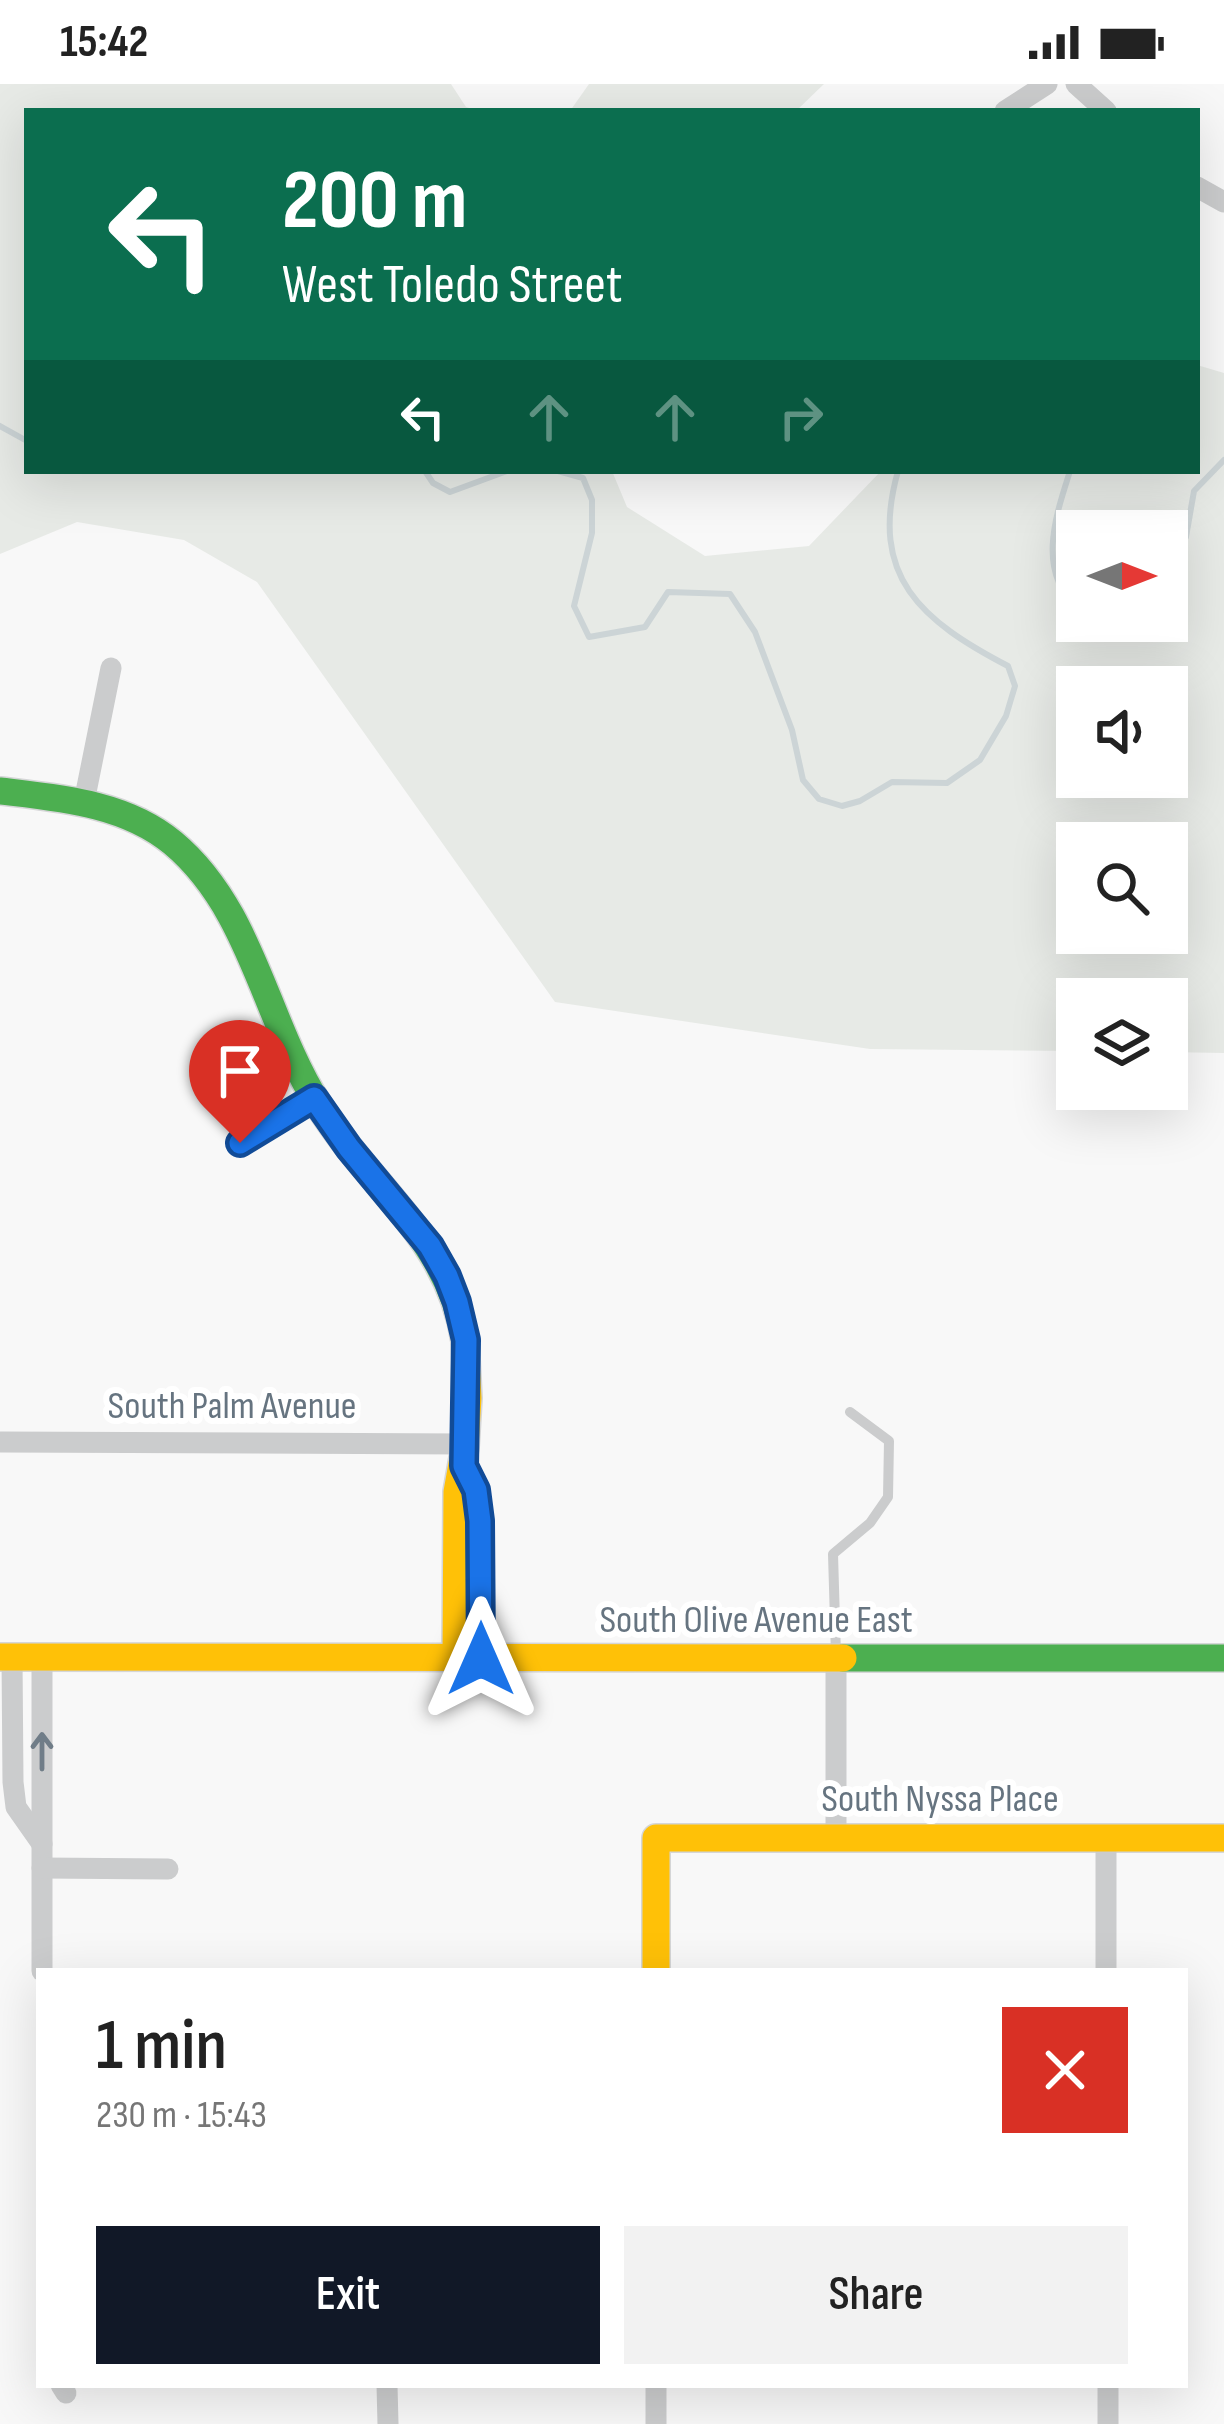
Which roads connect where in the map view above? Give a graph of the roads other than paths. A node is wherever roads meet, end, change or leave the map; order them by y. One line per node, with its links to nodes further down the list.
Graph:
1 (1046, 84): 3 (street)
2 (1076, 84): 4 (street)
3 (1010, 108)
4 (1103, 108)
5 (111, 668): 7 (street)
6 (0, 791): 7 (street)
7 (84, 802): 8 (street)
8 (314, 1098): 9 (street); 12 (street)
9 (240, 1143)
10 (850, 1412): 15 (lane)
11 (0, 1442): 12 (street, South Palm Avenue)
12 (464, 1455): 17 (street)
13 (6, 1657): 14 (street, South Olive Avenue East); 21 (street)
14 (42, 1657): 17 (street, South Olive Avenue East); 21 (street, one-way to 14)
15 (836, 1658): 16 (street, South Olive Avenue East); 17 (street, South Olive Avenue East); 18 (street)
16 (1224, 1658)
17 (468, 1659)
18 (836, 1838): 19 (street, South Nyssa Place); 25 (street, South Nyssa Place)
19 (1106, 1838): 20 (street, South Nyssa Place); 26 (street)
20 (1224, 1838)
21 (42, 1845): 22 (street)
22 (42, 1868): 23 (street); 24 (street)
23 (168, 1870)
24 (42, 1968)
25 (656, 1968)
26 (1106, 1968)
27 (386, 2388): 30 (street)
28 (656, 2388): 31 (street)
29 (1108, 2388): 32 (street)
30 (388, 2424)
31 (656, 2424)
32 (1108, 2424)

